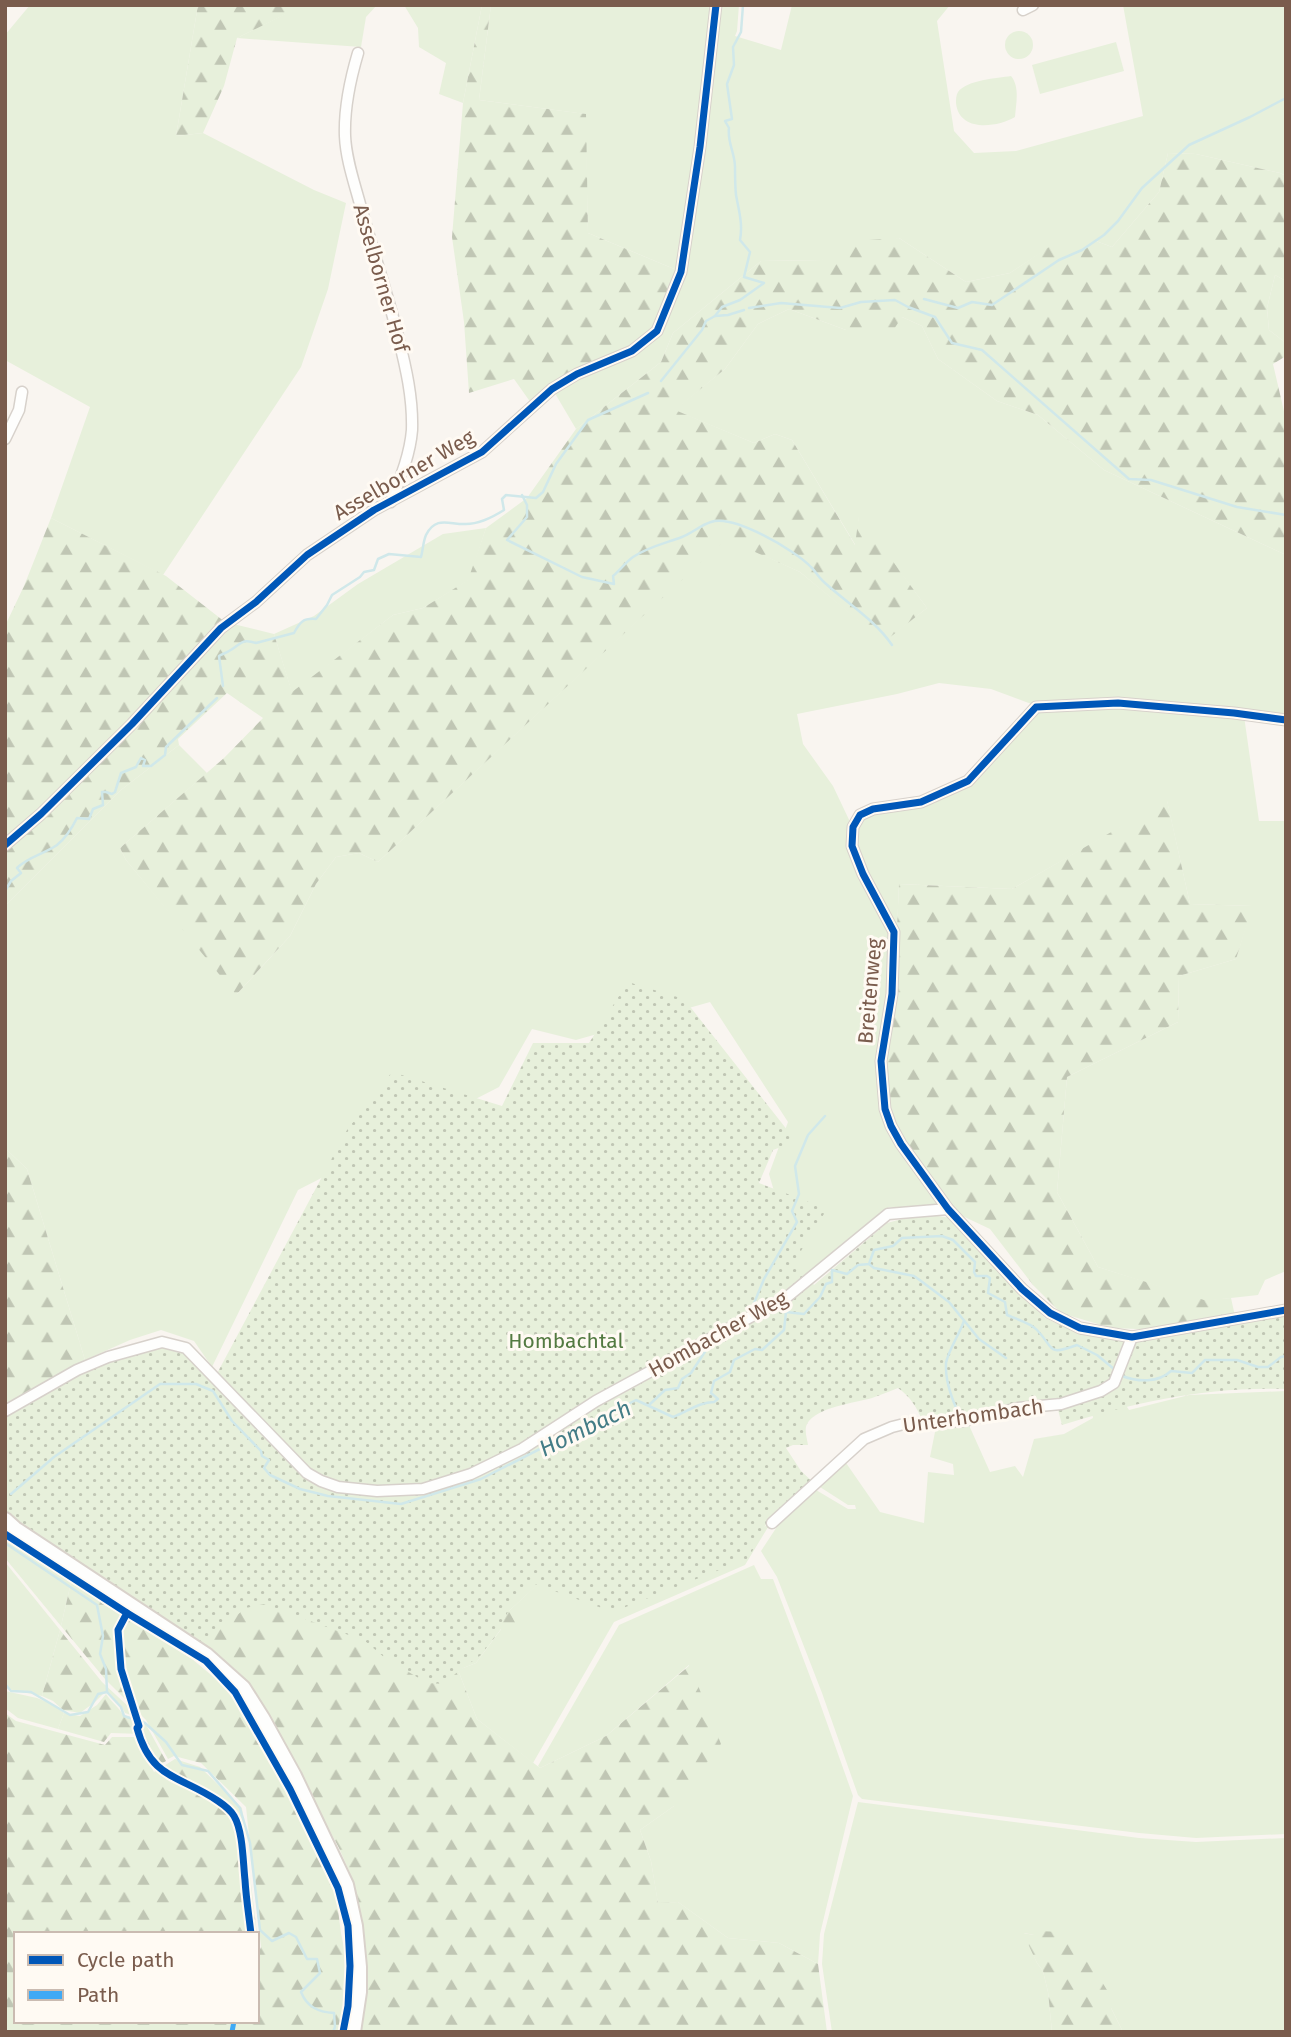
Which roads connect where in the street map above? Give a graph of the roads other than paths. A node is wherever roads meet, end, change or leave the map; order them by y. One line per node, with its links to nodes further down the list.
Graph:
1 (716, 5): 5 (street, Asselborner Weg)
2 (358, 53): 5 (street, Asselborner Hof)
3 (22, 392): 4 (street)
4 (5, 439)
5 (391, 502): 7 (street, Asselborner Weg)
6 (1286, 720): 8 (street, Breitenweg)
7 (5, 845)
8 (948, 1209): 10 (street); 11 (street, Hombacher Weg)
9 (1286, 1310): 10 (street)
10 (1132, 1337): 13 (street, Unterhombach)
11 (5, 1411)
12 (5, 1520): 14 (main road)
13 (772, 1523)
14 (352, 2032)

